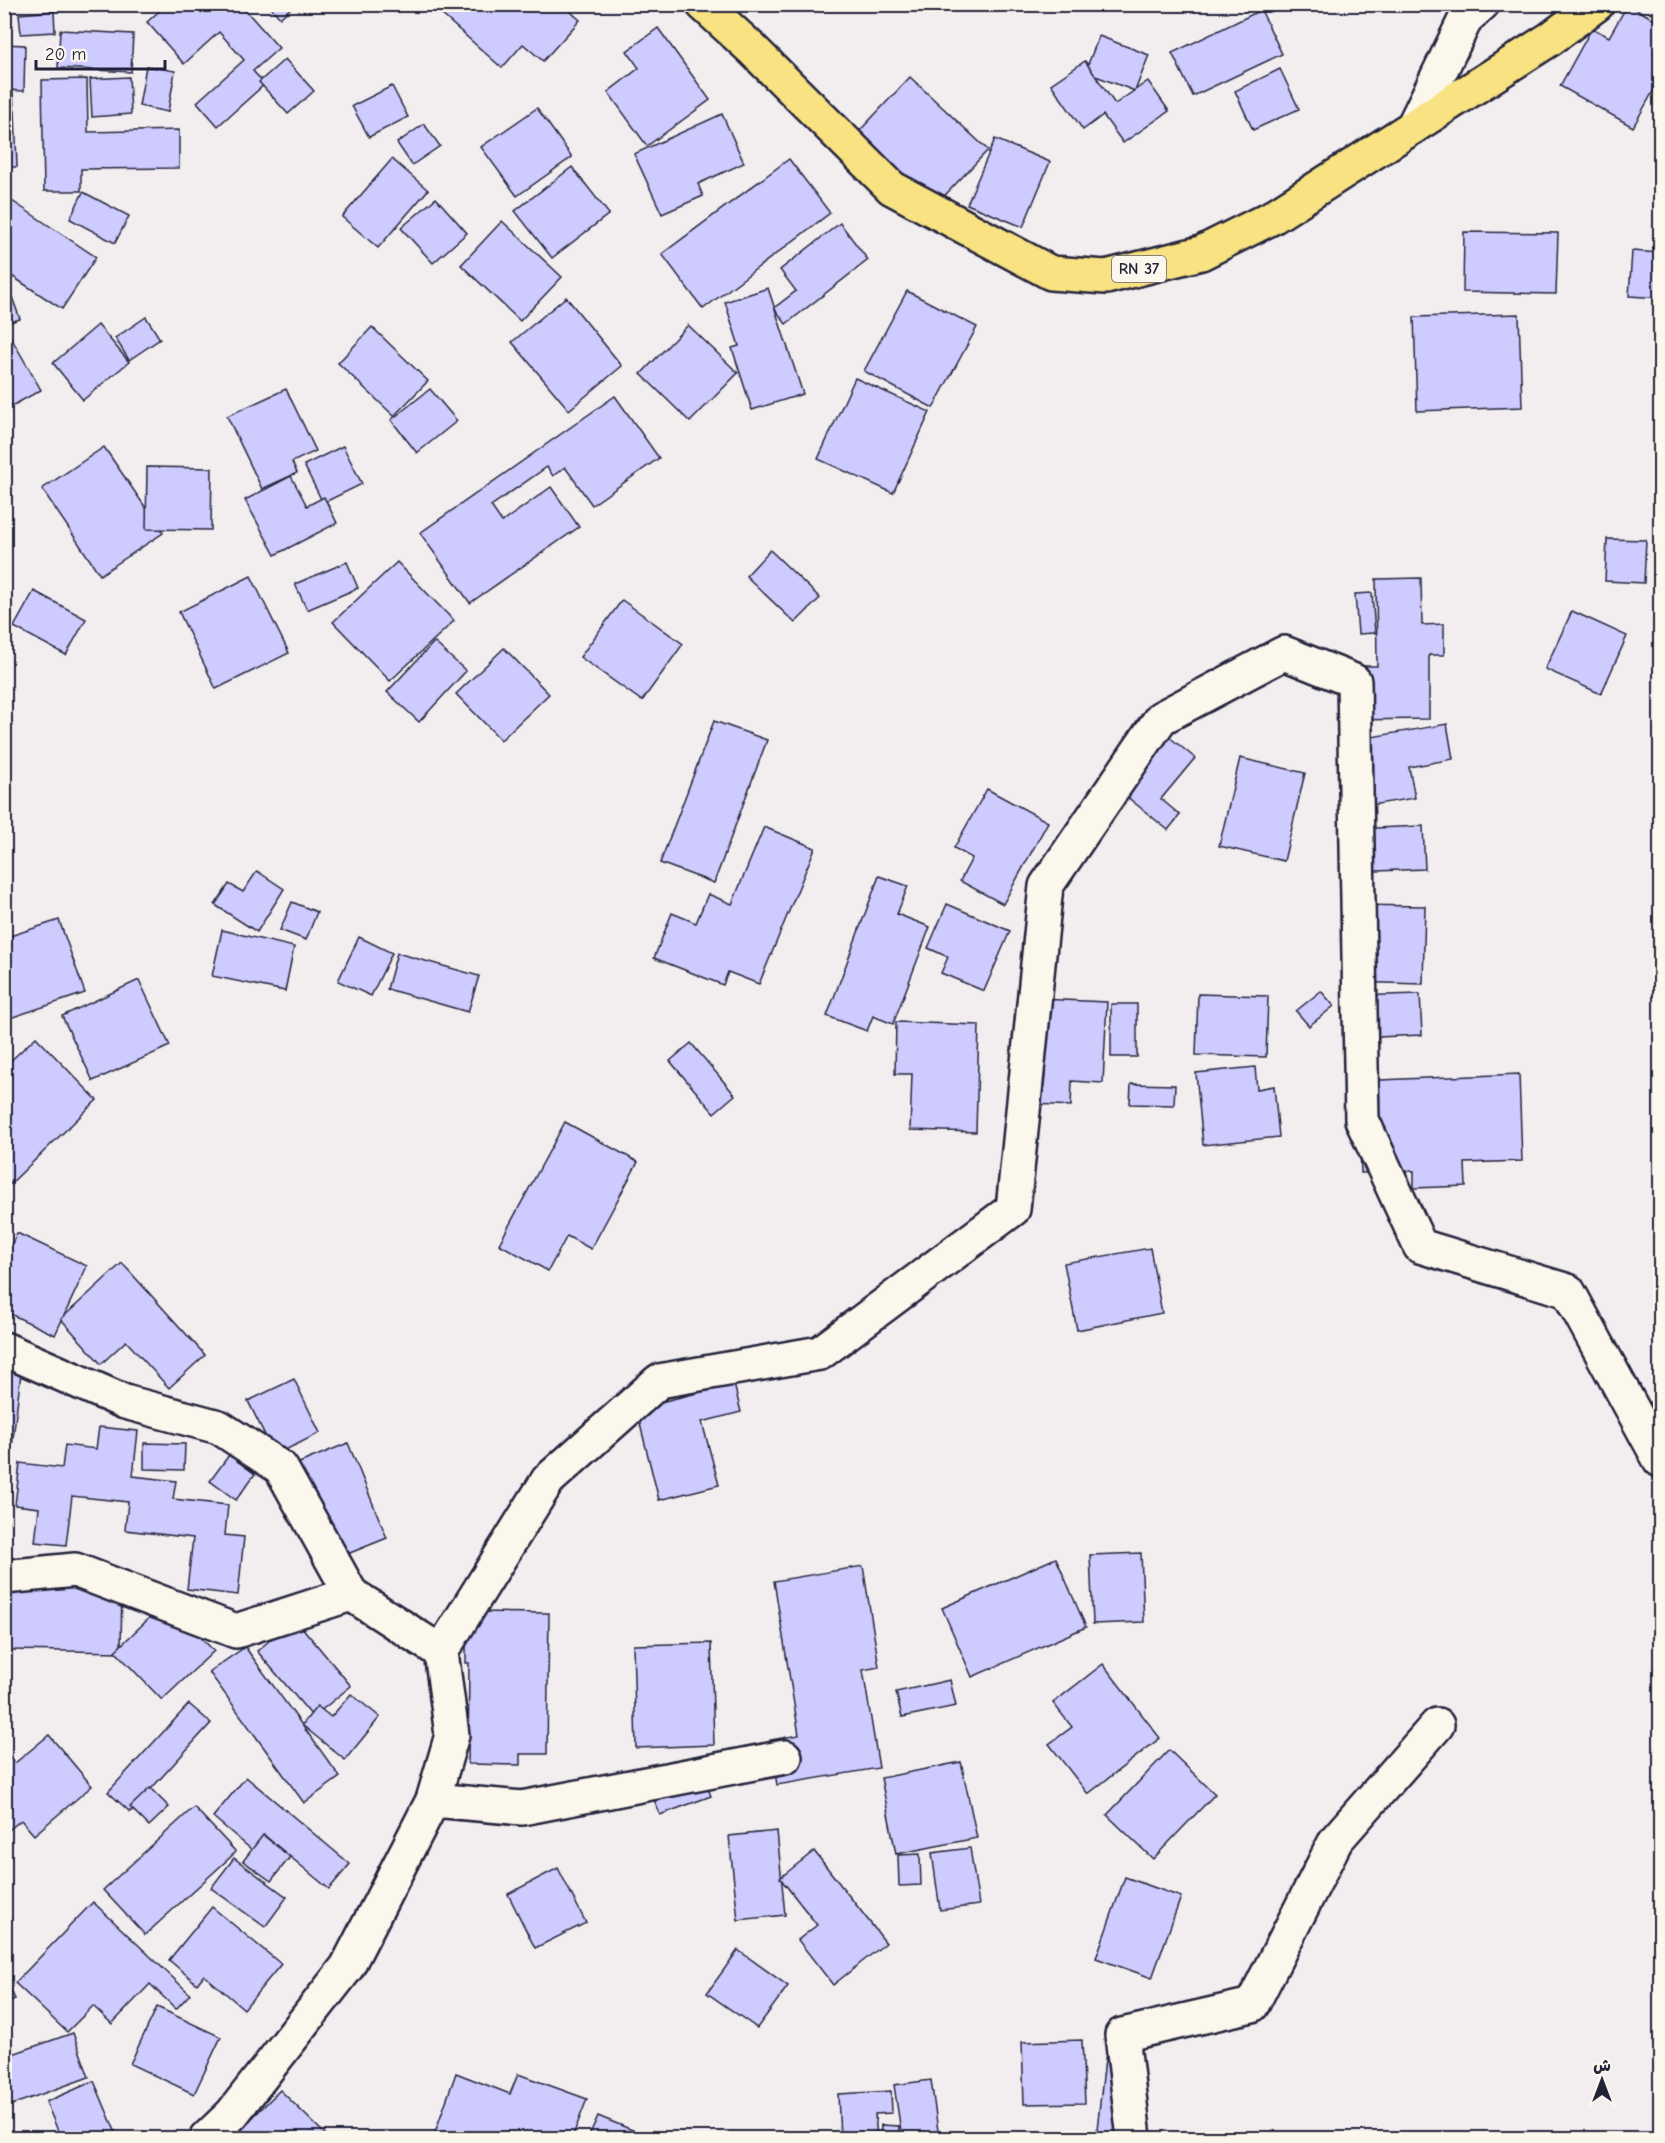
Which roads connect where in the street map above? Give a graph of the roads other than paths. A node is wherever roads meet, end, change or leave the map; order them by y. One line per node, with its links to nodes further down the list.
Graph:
1 (704, 4): 4 (main road, RN 37)
2 (1482, 4): 4 (street)
3 (1597, 4): 4 (main road, RN 37)
4 (1413, 127)
5 (4, 1349): 8 (street)
6 (1660, 1460): 9 (street)
7 (4, 1577): 8 (street)
8 (351, 1594): 9 (street)
9 (441, 1652): 12 (street)
10 (1437, 1725): 14 (street)
11 (785, 1757): 12 (street)
12 (433, 1800): 13 (street)
13 (207, 2139)
14 (1134, 2139)

